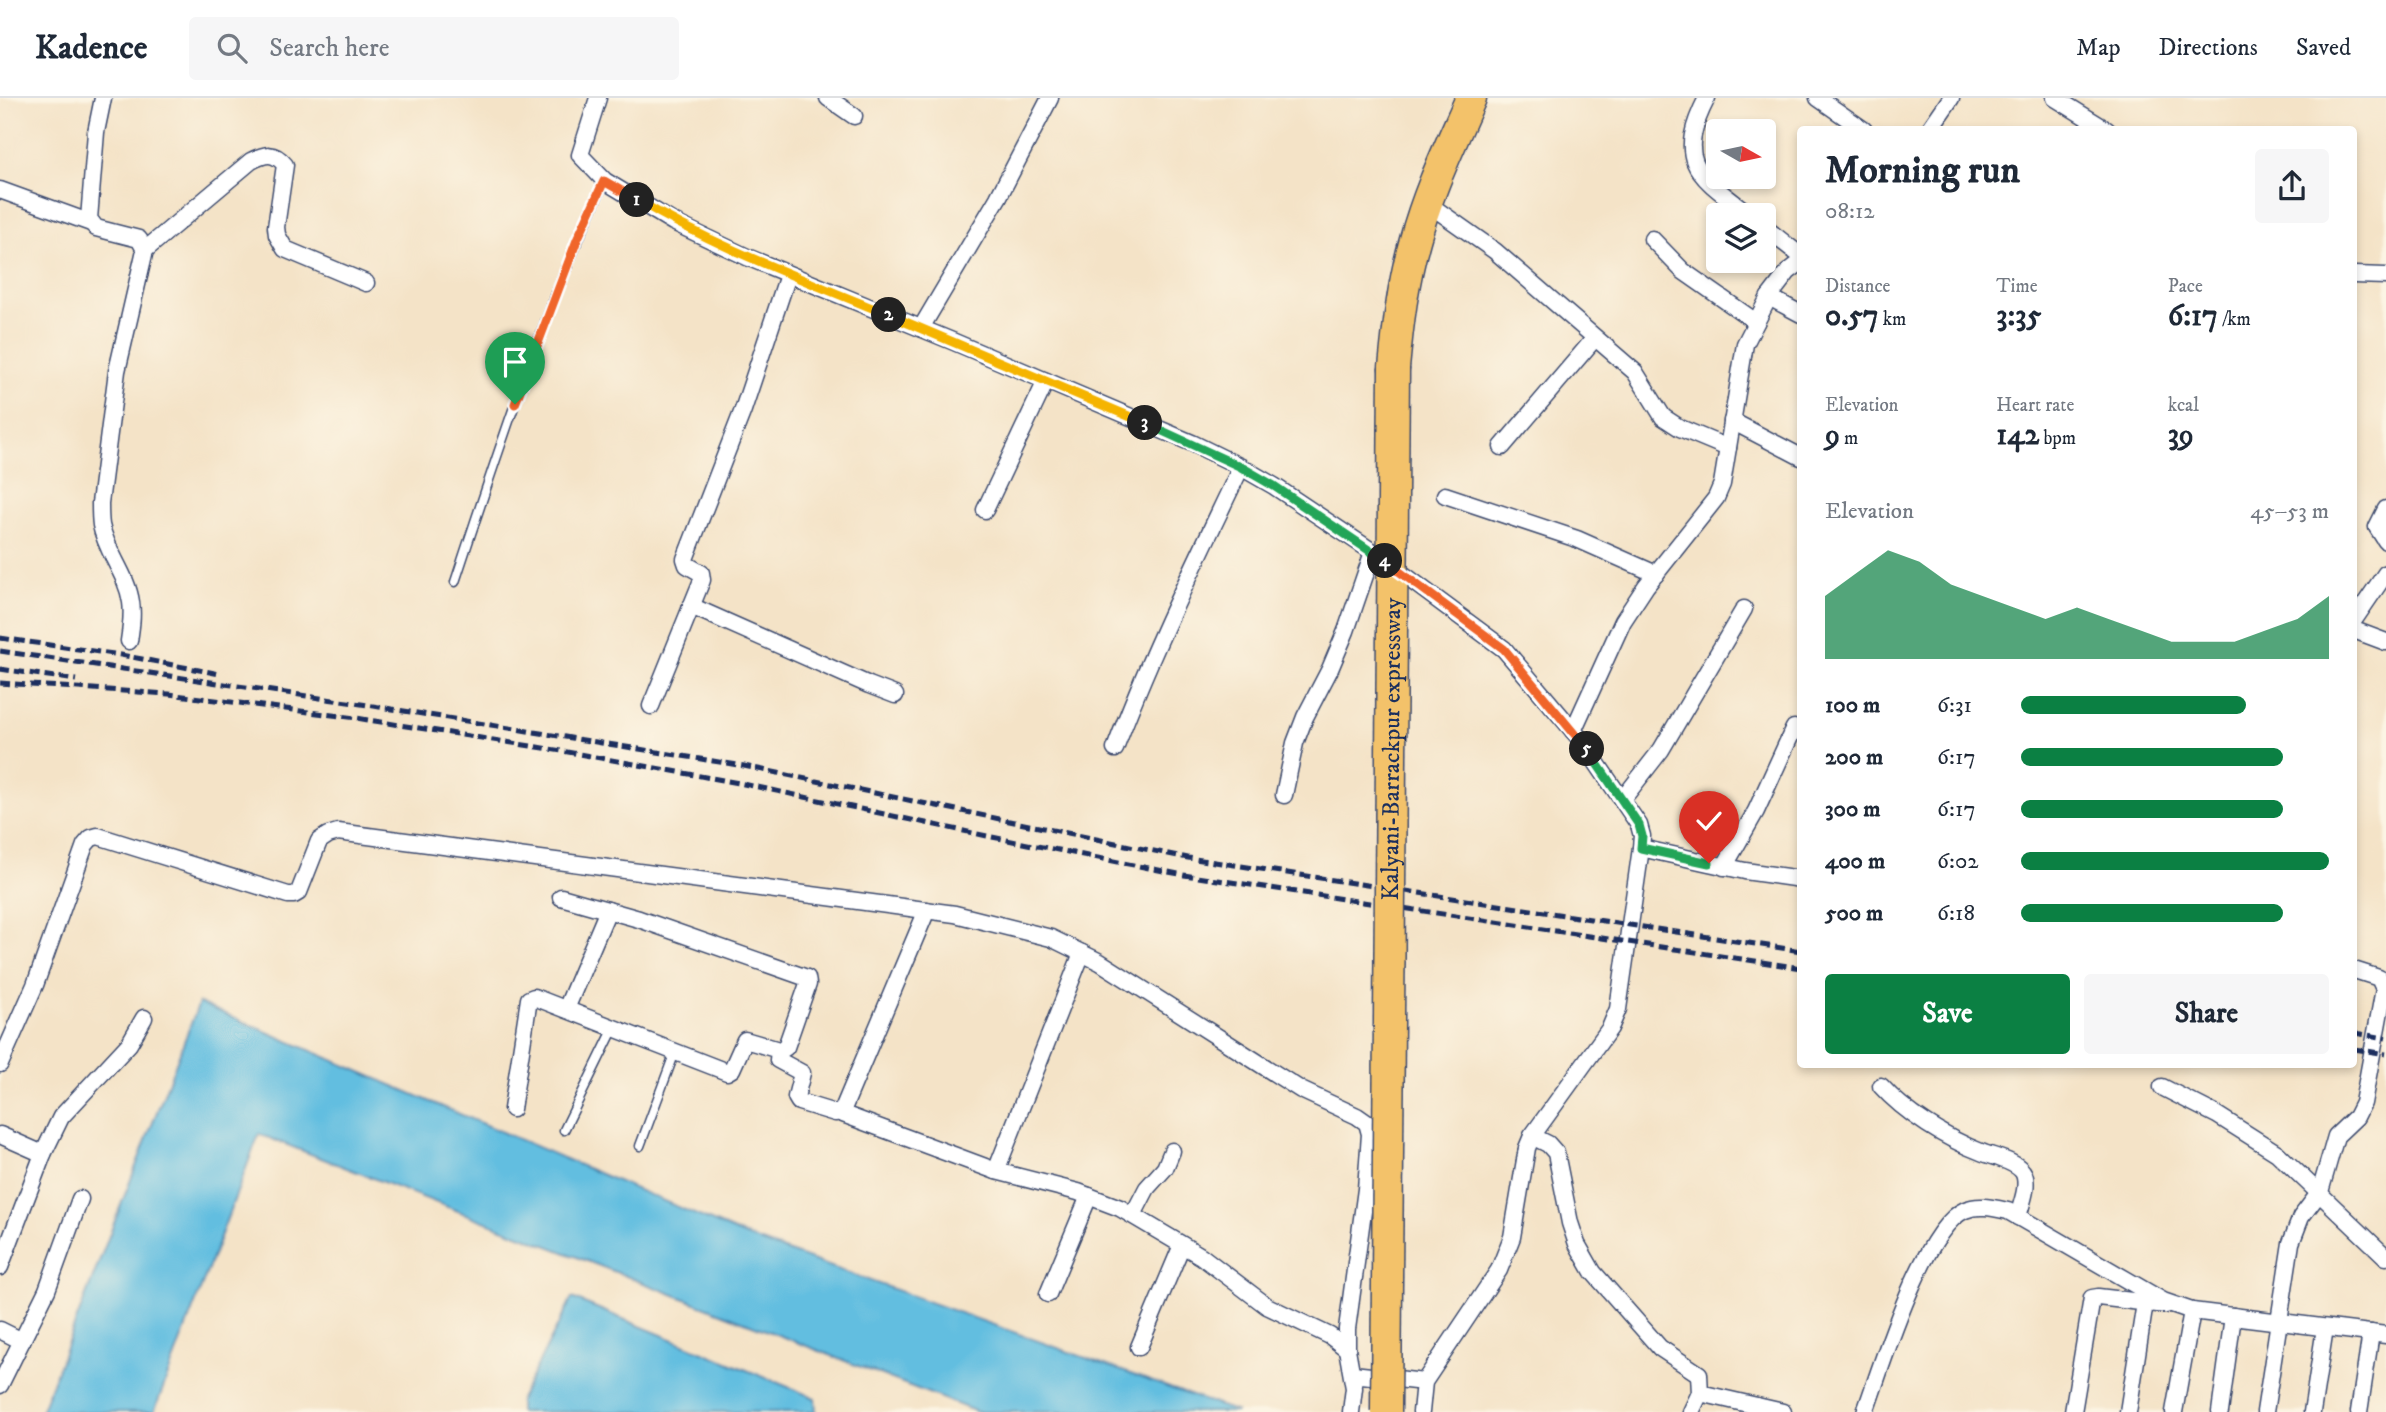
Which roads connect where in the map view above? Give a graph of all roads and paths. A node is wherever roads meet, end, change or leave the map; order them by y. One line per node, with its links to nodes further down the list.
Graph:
1 (598, 98): 14 (street)
2 (828, 98): 10 (street)
3 (1050, 98): 31 (street)
4 (1471, 98): 16 (highway, Kalyani-Barrackpur expressway)
5 (1707, 98): 17 (street)
6 (1818, 98): 11 (street)
7 (1951, 98): 12 (street)
8 (2055, 98): 13 (street)
9 (101, 99): 18 (street)
10 (854, 116)
11 (1858, 126)
12 (1932, 126)
13 (2101, 126)
14 (604, 181): 24 (street); 46 (lane)
15 (0, 190): 18 (street)
16 (1427, 203): 32 (street); 110 (highway, Kalyani-Barrackpur expressway, bridge)
17 (1734, 203)
18 (91, 223): 21 (street)
19 (1776, 236): 22 (street)
20 (1651, 239): 30 (street)
21 (145, 250): 27 (street); 51 (street)
22 (1797, 253)
23 (1797, 265): 28 (street)
24 (788, 275): 31 (street); 47 (street)
25 (2357, 275): 26 (street)
26 (2386, 276)
27 (366, 283)
28 (1769, 297): 29 (street); 30 (street)
29 (1797, 312)
30 (1756, 322): 34 (street)
31 (922, 328): 33 (street)
32 (1595, 338): 35 (street); 36 (street)
33 (1045, 381): 38 (street); 41 (street)
34 (1732, 421): 36 (street); 37 (street)
35 (1502, 447)
36 (1728, 448): 44 (street)
37 (1797, 455)
38 (1241, 467): 43 (street); 57 (street)
39 (1446, 495): 44 (street)
40 (2386, 509): 42 (street)
41 (985, 510)
42 (2386, 541)
43 (1373, 552): 56 (street); 58 (street)
44 (1656, 573): 56 (street)
45 (2386, 573): 49 (street)
46 (455, 582)
47 (691, 606): 53 (street); 54 (street)
48 (1744, 609): 59 (street)
49 (2357, 616)
50 (2357, 631): 52 (street)
51 (129, 641)
52 (2386, 642)
53 (895, 695)
54 (651, 706)
55 (1794, 728): 61 (street)
56 (1573, 731): 59 (street)
57 (1115, 749)
58 (1284, 795)
59 (1622, 800): 60 (street)
60 (1641, 848): 61 (street); 81 (street)
61 (1724, 867): 62 (street)
62 (1797, 878)
63 (561, 897): 65 (street)
64 (927, 910): 66 (street); 74 (street); 78 (street)
65 (608, 911): 69 (street); 72 (street)
66 (1082, 953): 85 (street); 104 (street)
67 (2357, 971): 68 (street)
68 (2384, 980): 86 (street)
69 (566, 1009): 71 (street); 77 (street)
70 (144, 1018): 84 (street)
71 (614, 1028): 73 (street); 79 (lane)
72 (780, 1051): 73 (street); 78 (street)
73 (675, 1052): 82 (lane)
74 (0, 1064)
75 (1881, 1086): 90 (street)
76 (2162, 1087): 86 (street)
77 (512, 1109)
78 (843, 1112): 85 (street)
79 (564, 1130)
80 (0, 1135): 84 (street)
81 (1532, 1136): 106 (street); 108 (street)
82 (640, 1146)
83 (1172, 1151): 89 (street)
84 (43, 1154): 93 (street)
85 (996, 1171): 87 (street)
86 (2320, 1192): 92 (street); 98 (street)
87 (1090, 1196): 89 (street); 94 (street)
88 (80, 1199): 102 (street)
89 (1133, 1215): 91 (street)
90 (2018, 1217): 96 (street); 114 (street)
91 (1182, 1245): 103 (street); 104 (street)
92 (2386, 1258)
93 (0, 1267)
94 (1048, 1294)
95 (2145, 1303): 96 (street); 115 (street); 116 (street)
96 (2186, 1309): 97 (street); 117 (street)
97 (2233, 1316): 98 (street); 118 (street)
98 (2278, 1322): 99 (street); 119 (street)
99 (2325, 1328): 101 (street); 120 (street)
100 (0, 1329): 102 (street)
101 (2378, 1334): 121 (street)
102 (22, 1341): 107 (street)
103 (1139, 1347)
104 (1347, 1349): 105 (street)
105 (1353, 1374): 106 (street); 109 (street)
106 (1424, 1382): 111 (street)
107 (0, 1385)
108 (1700, 1393): 112 (street); 113 (street)
109 (1351, 1412)
110 (1386, 1412)
111 (1421, 1412)
112 (1691, 1412)
113 (1783, 1412)
114 (1865, 1412)
115 (2073, 1412)
116 (2129, 1412)
117 (2174, 1412)
118 (2220, 1412)
119 (2265, 1412)
120 (2312, 1412)
121 (2359, 1412)

